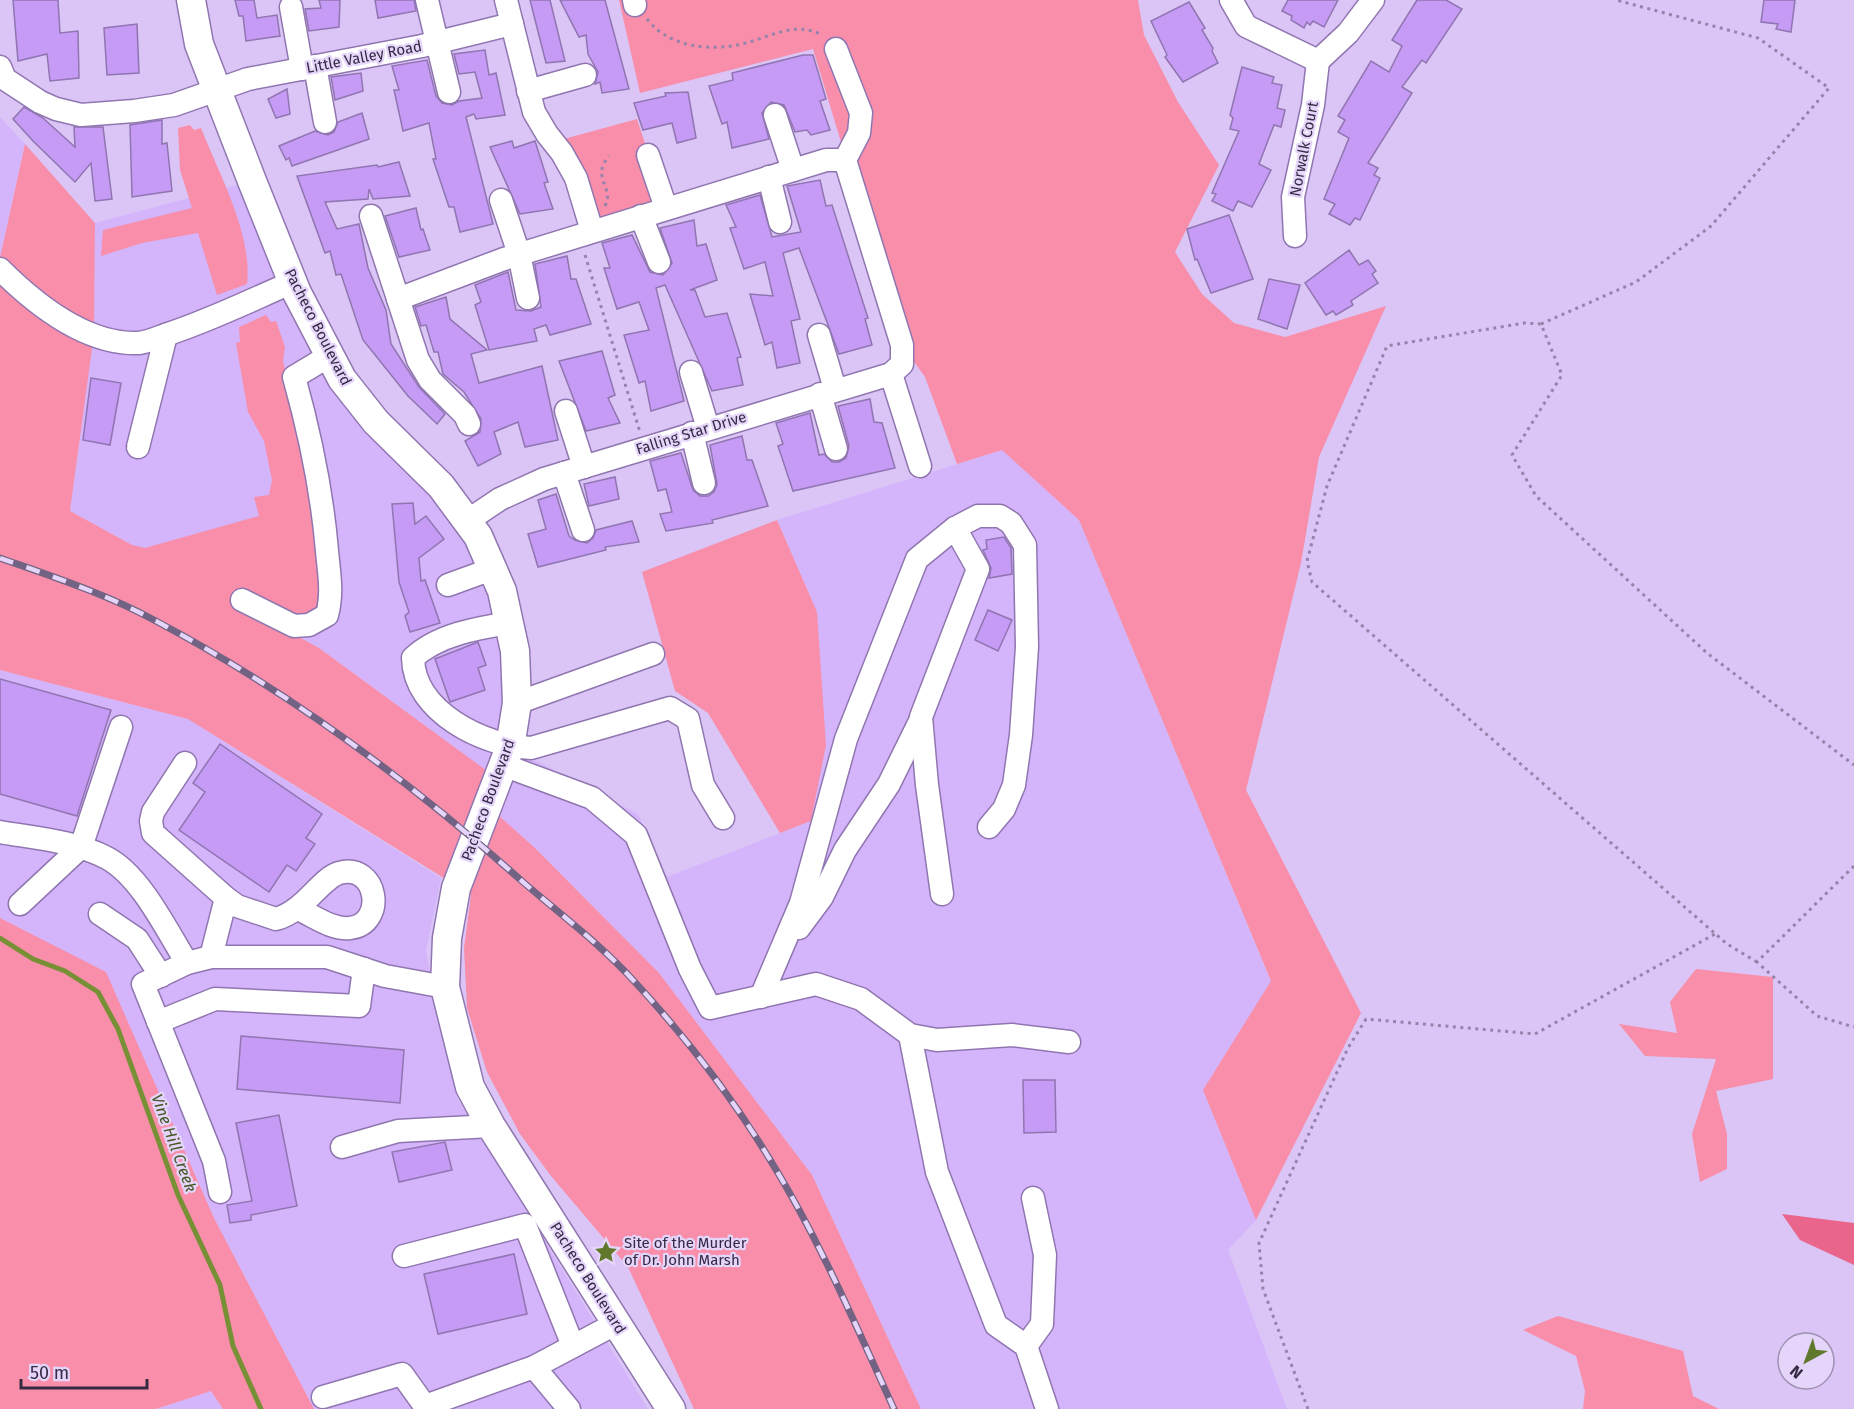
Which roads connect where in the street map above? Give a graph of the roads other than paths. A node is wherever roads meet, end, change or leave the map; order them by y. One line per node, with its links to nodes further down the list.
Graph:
1 (191, 0): 14 (main road, Pacheco Boulevard)
2 (426, 0): 8 (street)
3 (506, 0): 7 (street)
4 (1231, 0): 10 (street)
5 (1373, 0): 10 (street)
6 (291, 7): 12 (street)
7 (512, 24): 8 (street, Little Valley Road); 16 (street)
8 (437, 43): 12 (street, Little Valley Road); 15 (street)
9 (836, 49): 20 (street)
10 (1318, 61): 29 (street, Norwalk Court)
11 (0, 67): 14 (street, Little Valley Road)
12 (308, 67): 14 (street, Little Valley Road); 18 (street)
13 (585, 75): 16 (street)
14 (217, 90): 33 (main road, Pacheco Boulevard)
15 (450, 92)
16 (528, 92): 28 (street)
17 (775, 115): 21 (street)
18 (325, 122)
19 (648, 155): 24 (street)
20 (845, 160): 21 (street); 40 (street)
21 (793, 170): 22 (street)
22 (769, 177): 24 (street); 27 (street)
23 (501, 200): 30 (street)
24 (666, 208): 26 (street)
25 (371, 216): 35 (street)
26 (641, 216): 28 (street); 31 (street)
27 (780, 222)
28 (585, 233): 30 (street)
29 (1295, 236)
30 (519, 254): 34 (street); 35 (street)
31 (659, 262)
32 (0, 270): 36 (street)
33 (293, 282): 36 (street); 38 (main road, Pacheco Boulevard)
34 (528, 297)
35 (398, 299): 43 (street)
36 (166, 335): 45 (street)
37 (819, 335): 41 (street)
38 (329, 356): 50 (main road, Pacheco Boulevard); 55 (street)
39 (691, 372): 44 (street)
40 (891, 374): 41 (street, Falling Star Drive); 47 (street)
41 (827, 392): 44 (street, Falling Star Drive); 46 (street)
42 (566, 411): 48 (street)
43 (469, 424)
44 (700, 431): 48 (street, Falling Star Drive); 49 (street)
45 (138, 447)
46 (836, 449)
47 (920, 466)
48 (574, 470): 50 (street, Falling Star Drive); 52 (street)
49 (704, 483)
50 (467, 521): 53 (main road, Pacheco Boulevard)
51 (955, 528): 59 (street); 64 (street); 72 (street)
52 (583, 530)
53 (492, 569): 54 (street); 56 (main road, Pacheco Boulevard)
54 (447, 585)
55 (242, 600)
56 (509, 623): 58 (main road, Pacheco Boulevard); 61 (street)
57 (654, 654): 58 (street)
58 (517, 704): 61 (main road, Pacheco Boulevard)
59 (921, 717): 67 (street); 72 (street)
60 (121, 727): 66 (street)
61 (507, 756): 63 (street); 77 (main road, Pacheco Boulevard); 78 (street)
62 (184, 763): 68 (street)
63 (723, 818)
64 (989, 827)
65 (0, 832): 66 (street)
66 (81, 847): 69 (street); 74 (street)
67 (942, 894)
68 (226, 898): 70 (street); 73 (street)
69 (20, 904)
70 (298, 909)
71 (100, 914): 76 (street)
72 (780, 952): 78 (street)
73 (211, 957): 74 (street); 75 (street)
74 (187, 963): 76 (street)
75 (364, 969): 77 (street); 79 (street)
76 (161, 976): 79 (street)
77 (445, 987): 82 (main road, Pacheco Boulevard)
78 (761, 997): 80 (street)
79 (158, 1022): 84 (street)
80 (909, 1035): 81 (street); 89 (street)
81 (1069, 1042)
82 (491, 1126): 83 (street); 87 (main road, Pacheco Boulevard)
83 (342, 1147)
84 (220, 1192)
85 (1033, 1198): 89 (street)
86 (404, 1256): 88 (street)
87 (616, 1323): 88 (street); 94 (main road, Pacheco Boulevard)
88 (573, 1346): 90 (street)
89 (1026, 1346): 95 (street)
90 (534, 1367): 92 (street); 93 (street)
91 (323, 1397): 92 (street)
92 (426, 1408)
93 (569, 1409)
94 (671, 1409)
95 (1047, 1409)

